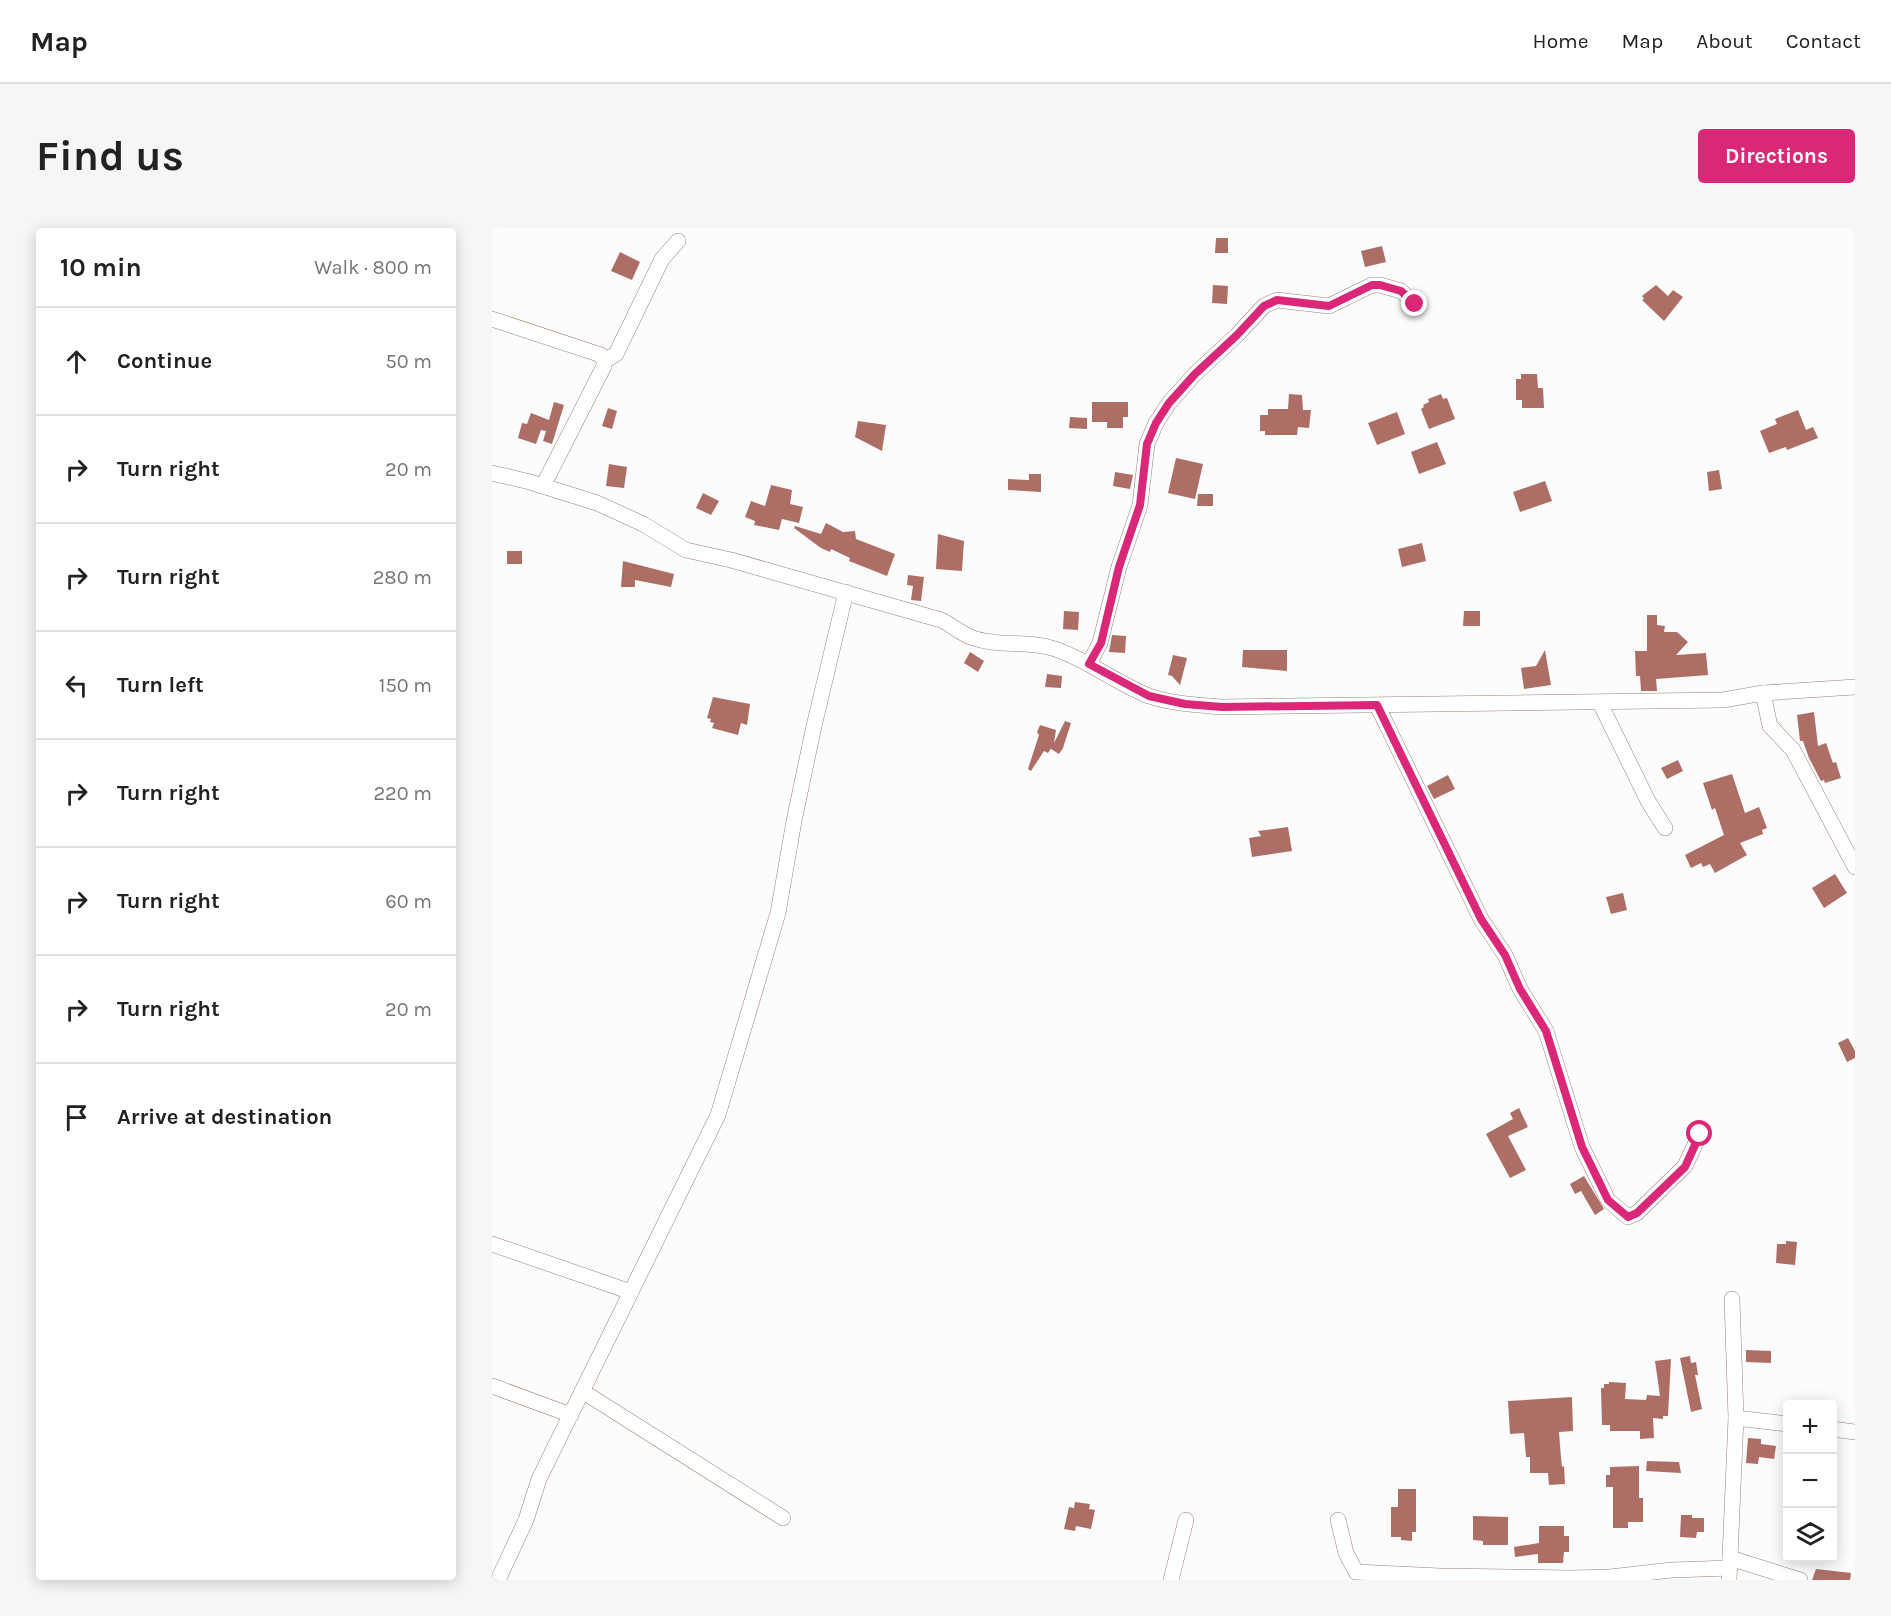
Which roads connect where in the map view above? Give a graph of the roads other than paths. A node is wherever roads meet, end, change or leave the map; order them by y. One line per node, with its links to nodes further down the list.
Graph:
1 (678, 241): 4 (street)
2 (1415, 304): 8 (street)
3 (492, 319): 4 (street)
4 (604, 361): 6 (street)
5 (492, 473): 6 (street)
6 (543, 486): 7 (street)
7 (846, 592): 8 (street); 17 (street)
8 (1089, 664): 12 (street)
9 (1855, 687): 10 (street)
10 (1763, 693): 11 (street); 14 (street)
11 (1600, 703): 12 (street); 13 (street)
12 (1377, 705): 15 (street)
13 (1665, 828)
14 (1855, 867)
15 (1700, 1134)
16 (492, 1244): 17 (street)
17 (631, 1292): 20 (street)
18 (1732, 1299): 22 (street)
19 (492, 1386): 21 (street)
20 (582, 1391): 21 (street); 26 (street)
21 (571, 1415): 30 (street)
22 (1736, 1418): 23 (street); 29 (street)
23 (1783, 1423)
24 (1837, 1430): 25 (street)
25 (1855, 1432)
26 (783, 1518)
27 (1186, 1520): 31 (street)
28 (1338, 1520): 29 (street)
29 (1730, 1569): 32 (street)
30 (498, 1580)
31 (1172, 1580)
32 (1800, 1580)

